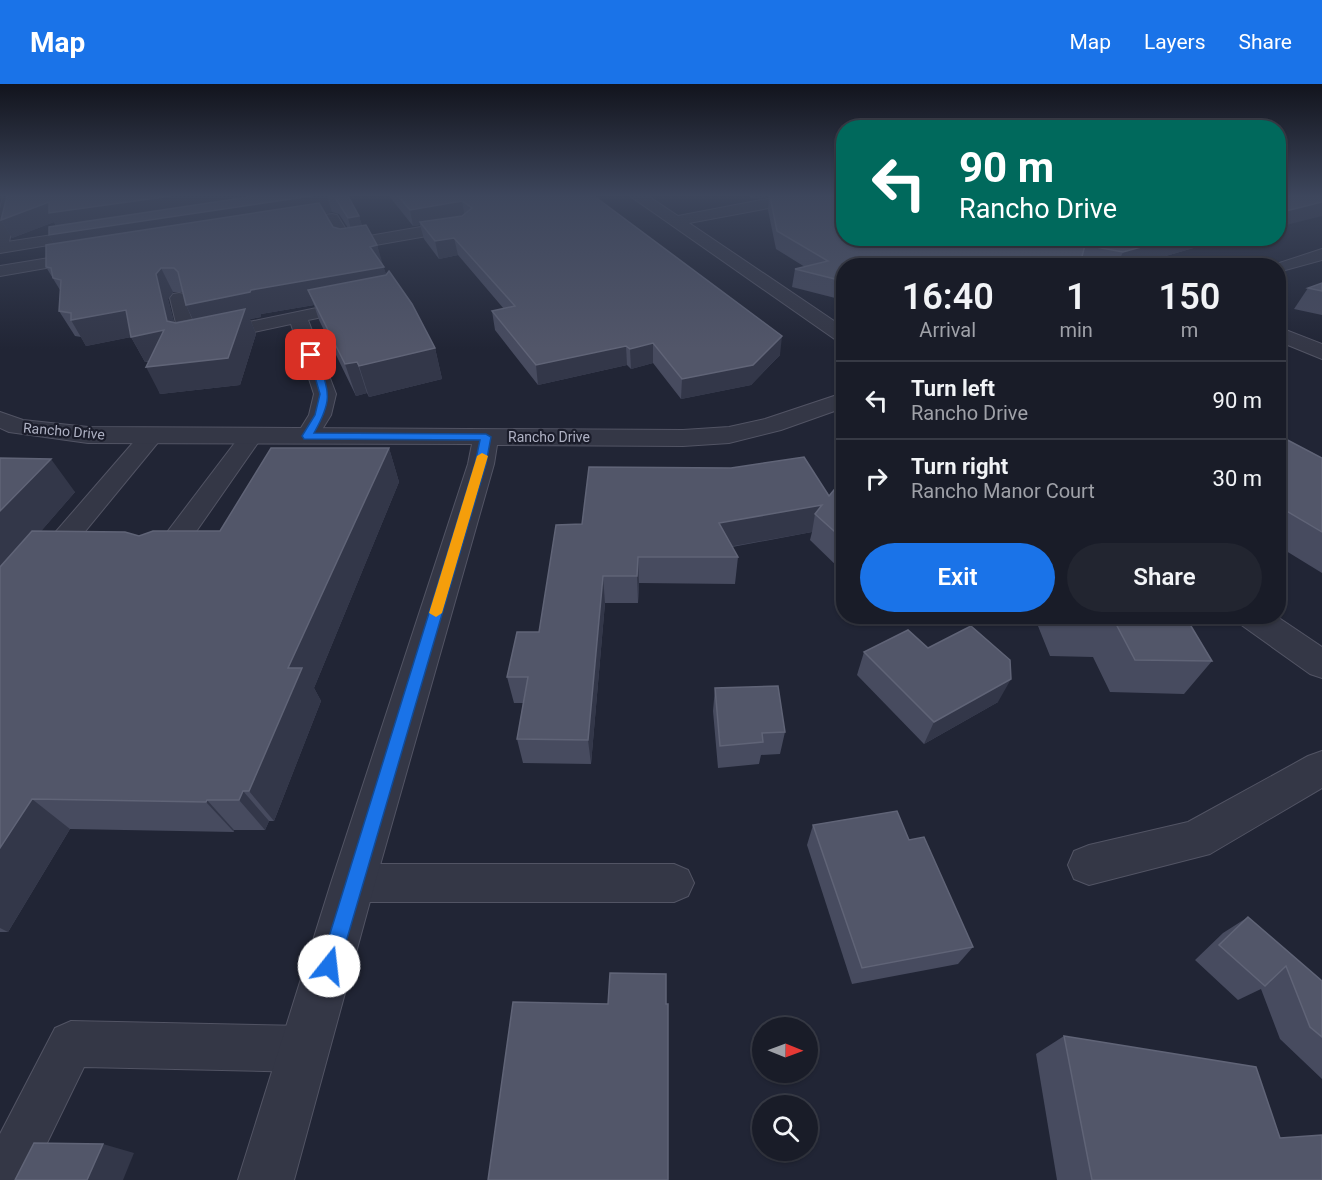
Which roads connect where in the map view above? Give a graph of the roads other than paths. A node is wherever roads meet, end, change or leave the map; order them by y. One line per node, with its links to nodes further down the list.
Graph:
1 (713, 247): 9 (street)
2 (103, 254): 5 (lane)
3 (1322, 254): 4 (street)
4 (1286, 265)
5 (0, 271)
6 (179, 298): 8 (lane)
7 (376, 300): 8 (lane)
8 (298, 317): 15 (lane)
9 (836, 331)
10 (1286, 336): 11 (street)
11 (1322, 352)
12 (836, 402): 17 (street, Rancho Drive)
13 (0, 419): 14 (street, Rancho Drive)
14 (152, 435): 16 (street, Rancho Drive); 19 (lane)
15 (307, 436): 16 (street, Rancho Drive); 17 (street, Rancho Drive)
16 (252, 437): 18 (lane)
17 (486, 437): 24 (street)
18 (162, 559)
19 (0, 615)
20 (1263, 624): 21 (street)
21 (1322, 665)
22 (1322, 768): 23 (street)
23 (1089, 865)
24 (353, 883): 25 (lane); 26 (street)
25 (674, 883)
26 (306, 1049): 27 (lane); 28 (street)
27 (3, 1180)
28 (266, 1180)

